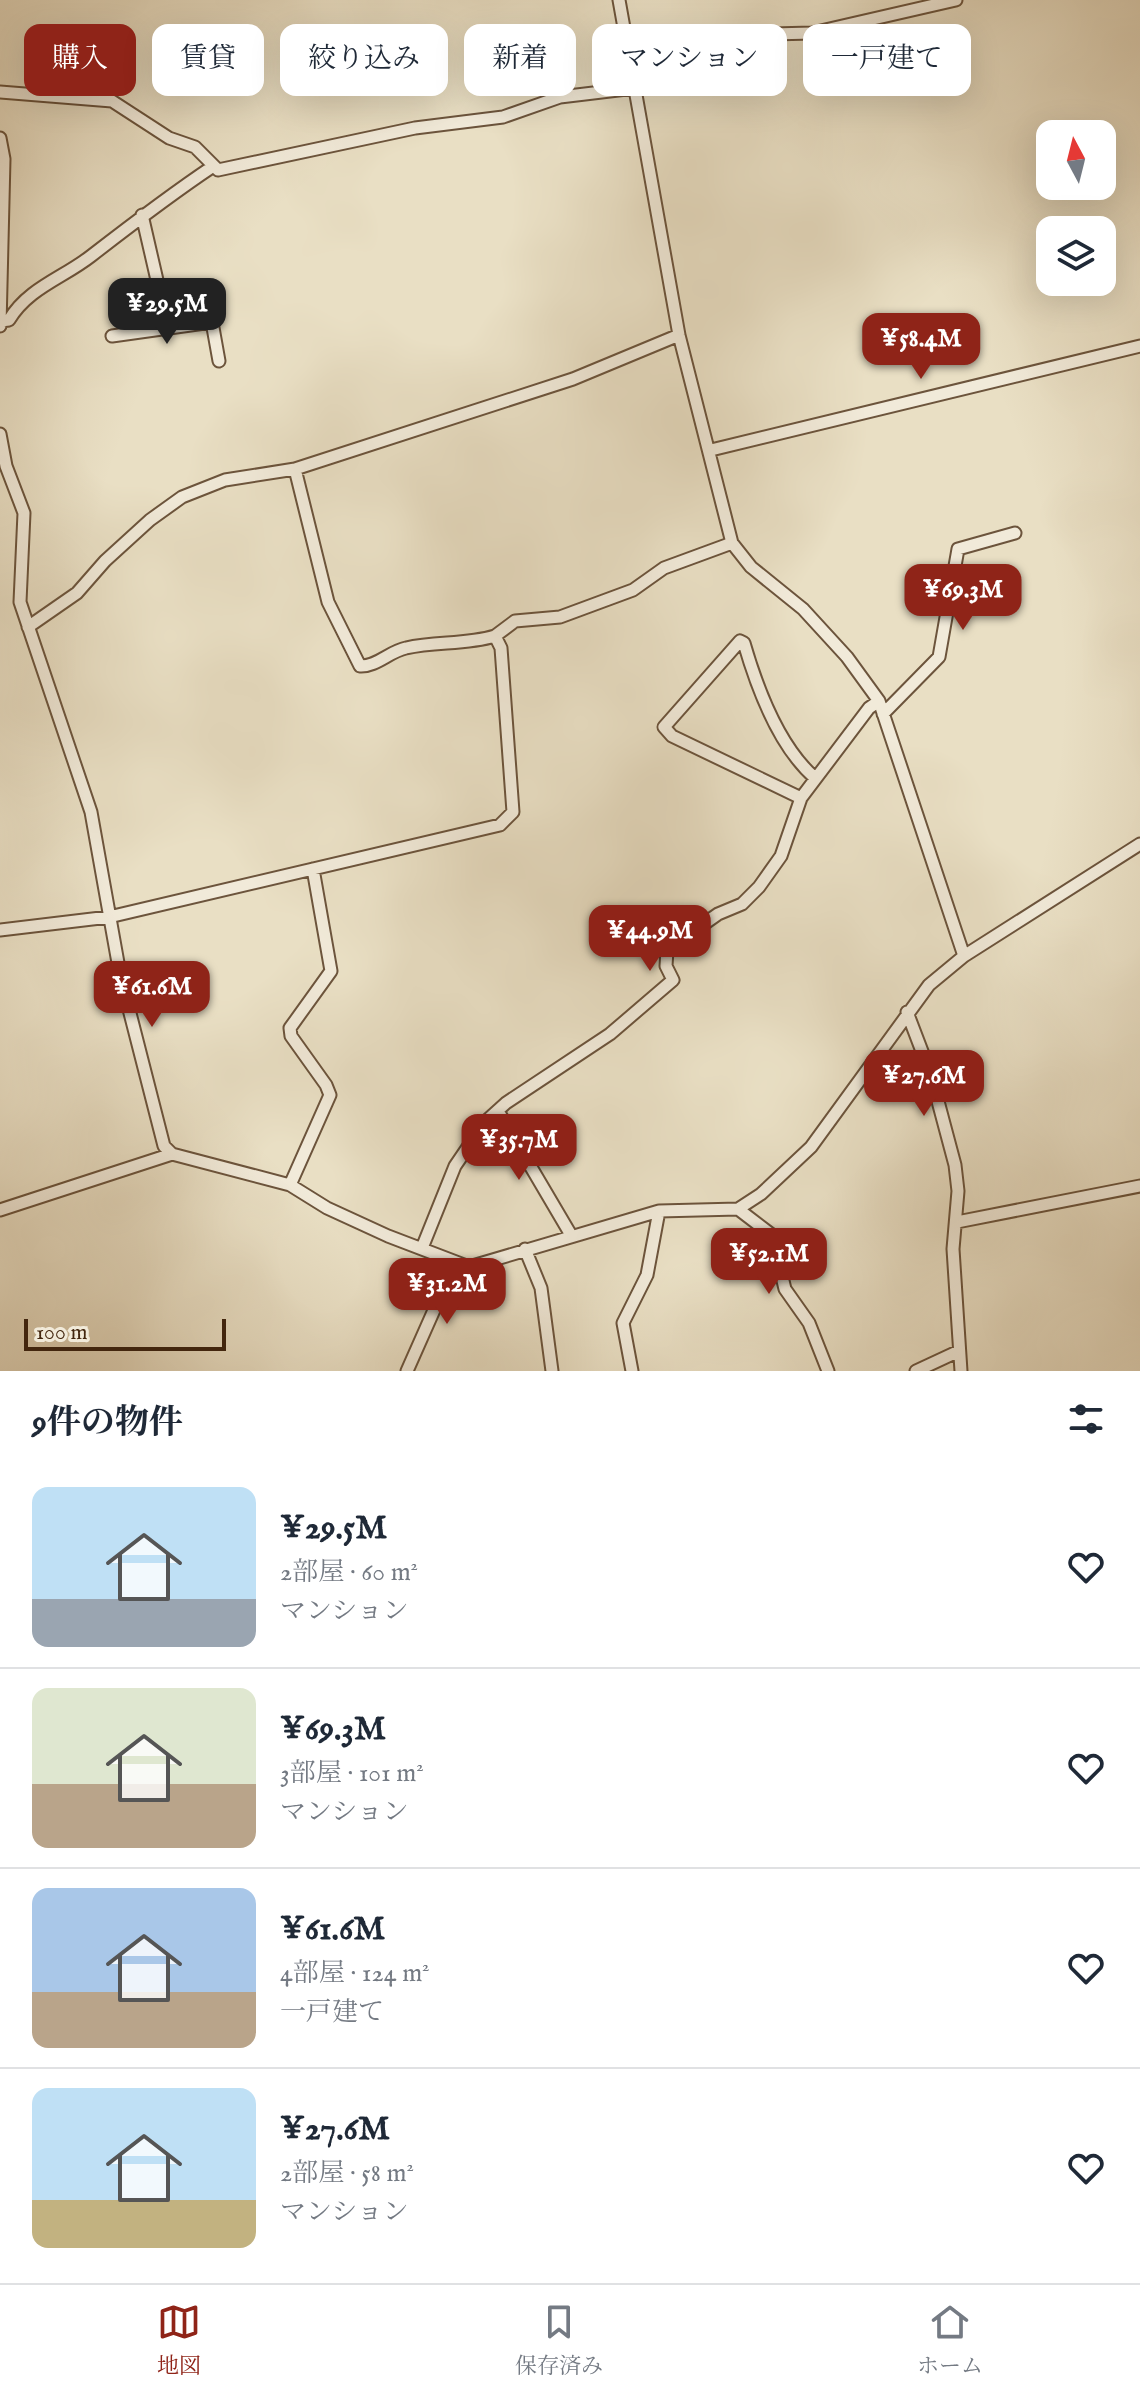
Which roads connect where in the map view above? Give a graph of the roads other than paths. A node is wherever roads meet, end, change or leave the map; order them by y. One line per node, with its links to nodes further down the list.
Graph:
1 (619, 0): 3 (street)
2 (956, 0): 4 (street)
3 (623, 24)
4 (787, 34)
5 (0, 92): 9 (street)
6 (592, 93): 9 (street)
7 (636, 96): 13 (street)
8 (0, 138): 11 (street)
9 (212, 167): 10 (street)
10 (142, 215): 11 (street); 12 (street)
11 (0, 324)
12 (168, 328): 14 (street); 16 (street)
13 (679, 335): 18 (street); 19 (street)
14 (112, 336)
15 (1140, 346): 18 (street)
16 (219, 361)
17 (0, 434): 22 (street)
18 (711, 450): 21 (street)
19 (295, 469): 22 (street); 23 (street)
20 (1015, 533): 25 (street)
21 (732, 543): 23 (street); 24 (street)
22 (28, 627): 30 (street)
23 (495, 636): 29 (street)
24 (879, 701): 25 (street); 26 (street)
25 (883, 714): 32 (street)
26 (815, 778): 27 (street); 27 (street)
27 (801, 798): 34 (street)
28 (1140, 844): 32 (street)
29 (313, 869): 30 (street); 36 (street)
30 (109, 917): 31 (street); 35 (street)
31 (0, 930)
32 (964, 956): 33 (street)
33 (907, 1012): 38 (street); 41 (street)
34 (498, 1111): 42 (street); 43 (street)
35 (172, 1154): 36 (street); 39 (street)
36 (290, 1185): 43 (street)
37 (1140, 1186): 41 (street)
38 (738, 1209): 40 (street); 50 (street)
39 (0, 1210)
40 (659, 1211): 42 (street); 49 (street)
41 (957, 1222): 46 (street)
42 (571, 1235): 44 (street)
43 (422, 1248): 45 (street)
44 (525, 1249): 45 (street); 48 (street)
45 (469, 1267): 47 (street)
46 (959, 1351): 51 (street); 52 (street)
47 (407, 1371)
48 (552, 1371)
49 (632, 1371)
50 (828, 1371)
51 (916, 1371)
52 (961, 1371)

